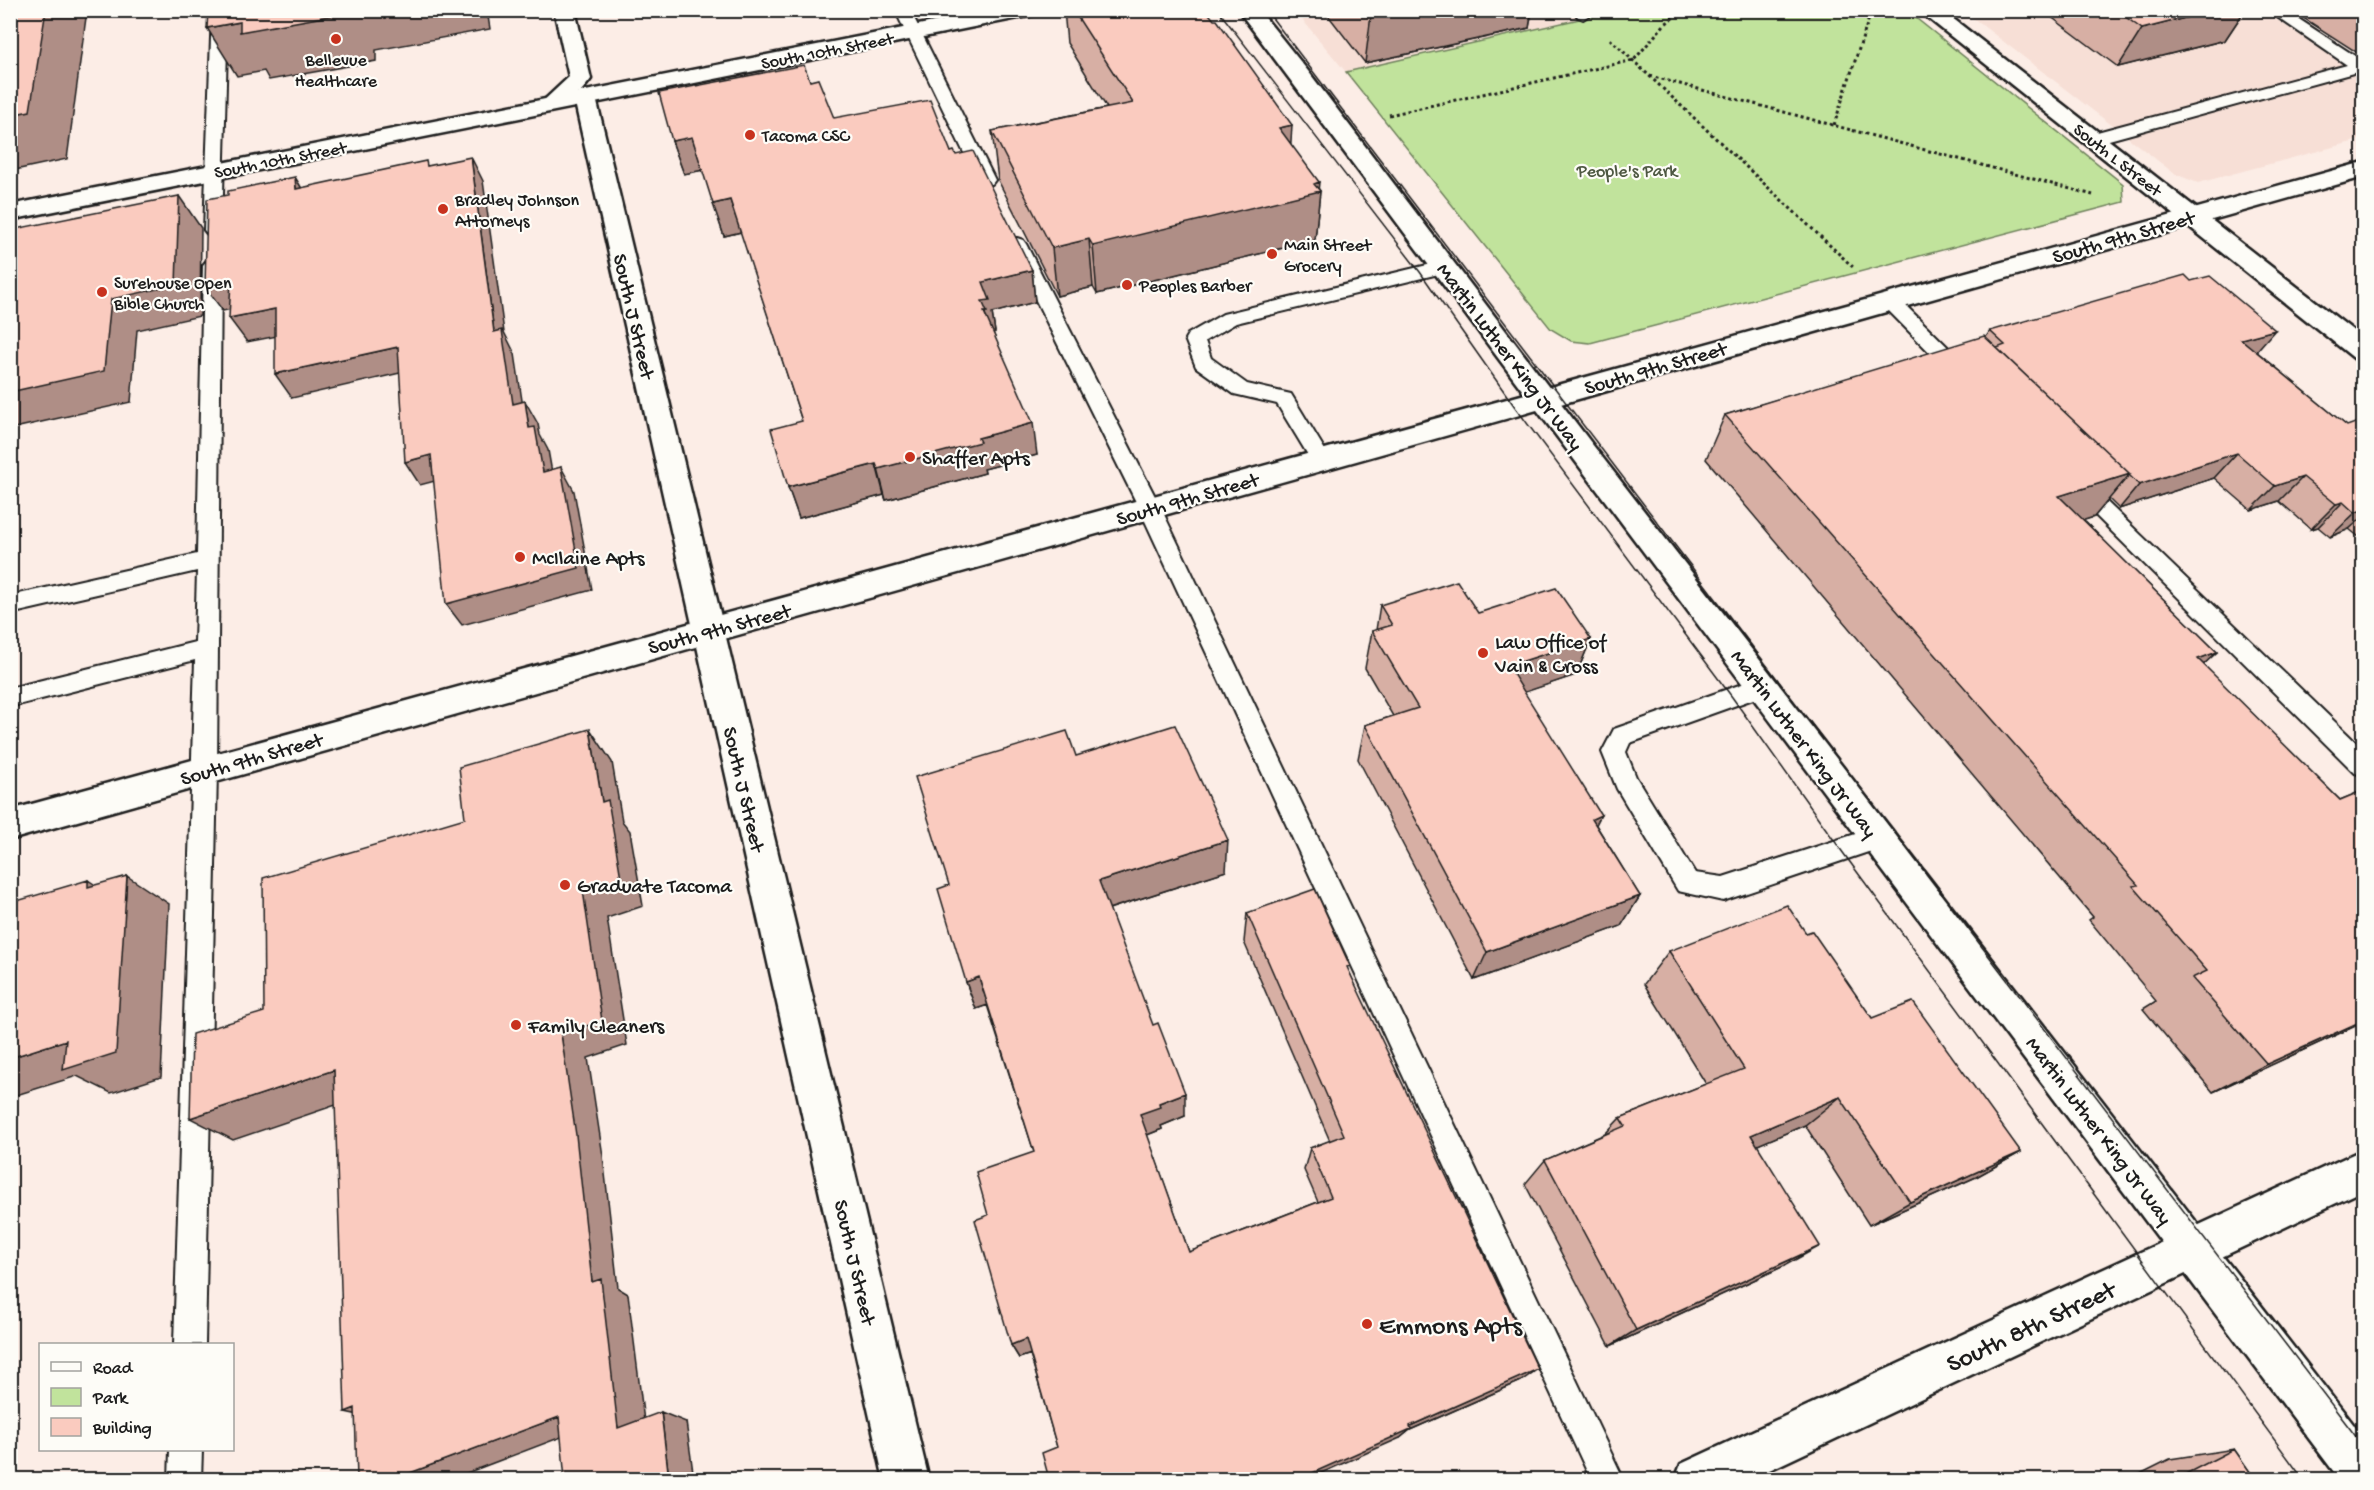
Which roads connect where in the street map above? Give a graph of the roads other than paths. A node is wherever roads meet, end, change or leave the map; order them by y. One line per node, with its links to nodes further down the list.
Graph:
1 (220, 10): 13 (lane)
2 (564, 10): 10 (street, South J Street)
3 (902, 10): 8 (lane)
4 (1029, 10): 8 (street, South 10th Street)
5 (1248, 10): 16 (street, Martin Luther King Jr Way)
6 (1928, 10): 11 (street, South L Street)
7 (2274, 10): 9 (lane)
8 (913, 34): 10 (street, South 10th Street); 23 (lane)
9 (2362, 68): 11 (lane)
10 (583, 89): 13 (street, South 10th Street); 26 (street, South J Street)
11 (2092, 139): 15 (street, South L Street)
12 (2364, 169): 15 (street, South 9th Street)
13 (214, 172): 14 (street, South 10th Street); 24 (lane)
14 (10, 213)
15 (2192, 217): 17 (street, South 9th Street); 18 (street, South L Street)
16 (1444, 267): 20 (street, Martin Luther King Jr Way); 21 (lane)
17 (1890, 301): 19 (lane); 20 (street, South 9th Street)
18 (2364, 352)
19 (1979, 389)
20 (1543, 399): 21 (street, South 9th Street); 28 (street, Martin Luther King Jr Way)
21 (1321, 460): 23 (street, South 9th Street)
22 (2064, 473): 30 (lane)
23 (1150, 508): 26 (street, South 9th Street); 41 (lane)
24 (208, 560): 25 (lane); 27 (lane)
25 (10, 605)
26 (708, 631): 31 (street, South 9th Street); 40 (street, South J Street)
27 (207, 648): 29 (lane); 31 (lane)
28 (1762, 686): 33 (street, Martin Luther King Jr Way); 33 (lane)
29 (10, 698)
30 (2364, 766)
31 (206, 771): 32 (street, South 9th Street); 36 (lane)
32 (10, 825)
33 (1877, 838): 35 (street, Martin Luther King Jr Way)
34 (2364, 1168): 35 (street, South 8th Street)
35 (2191, 1250): 38 (street, Martin Luther King Jr Way); 42 (street, South 8th Street)
36 (189, 1343)
37 (186, 1451): 39 (lane)
38 (2364, 1475)
39 (185, 1479)
40 (907, 1479)
41 (1608, 1479)
42 (1697, 1479)

